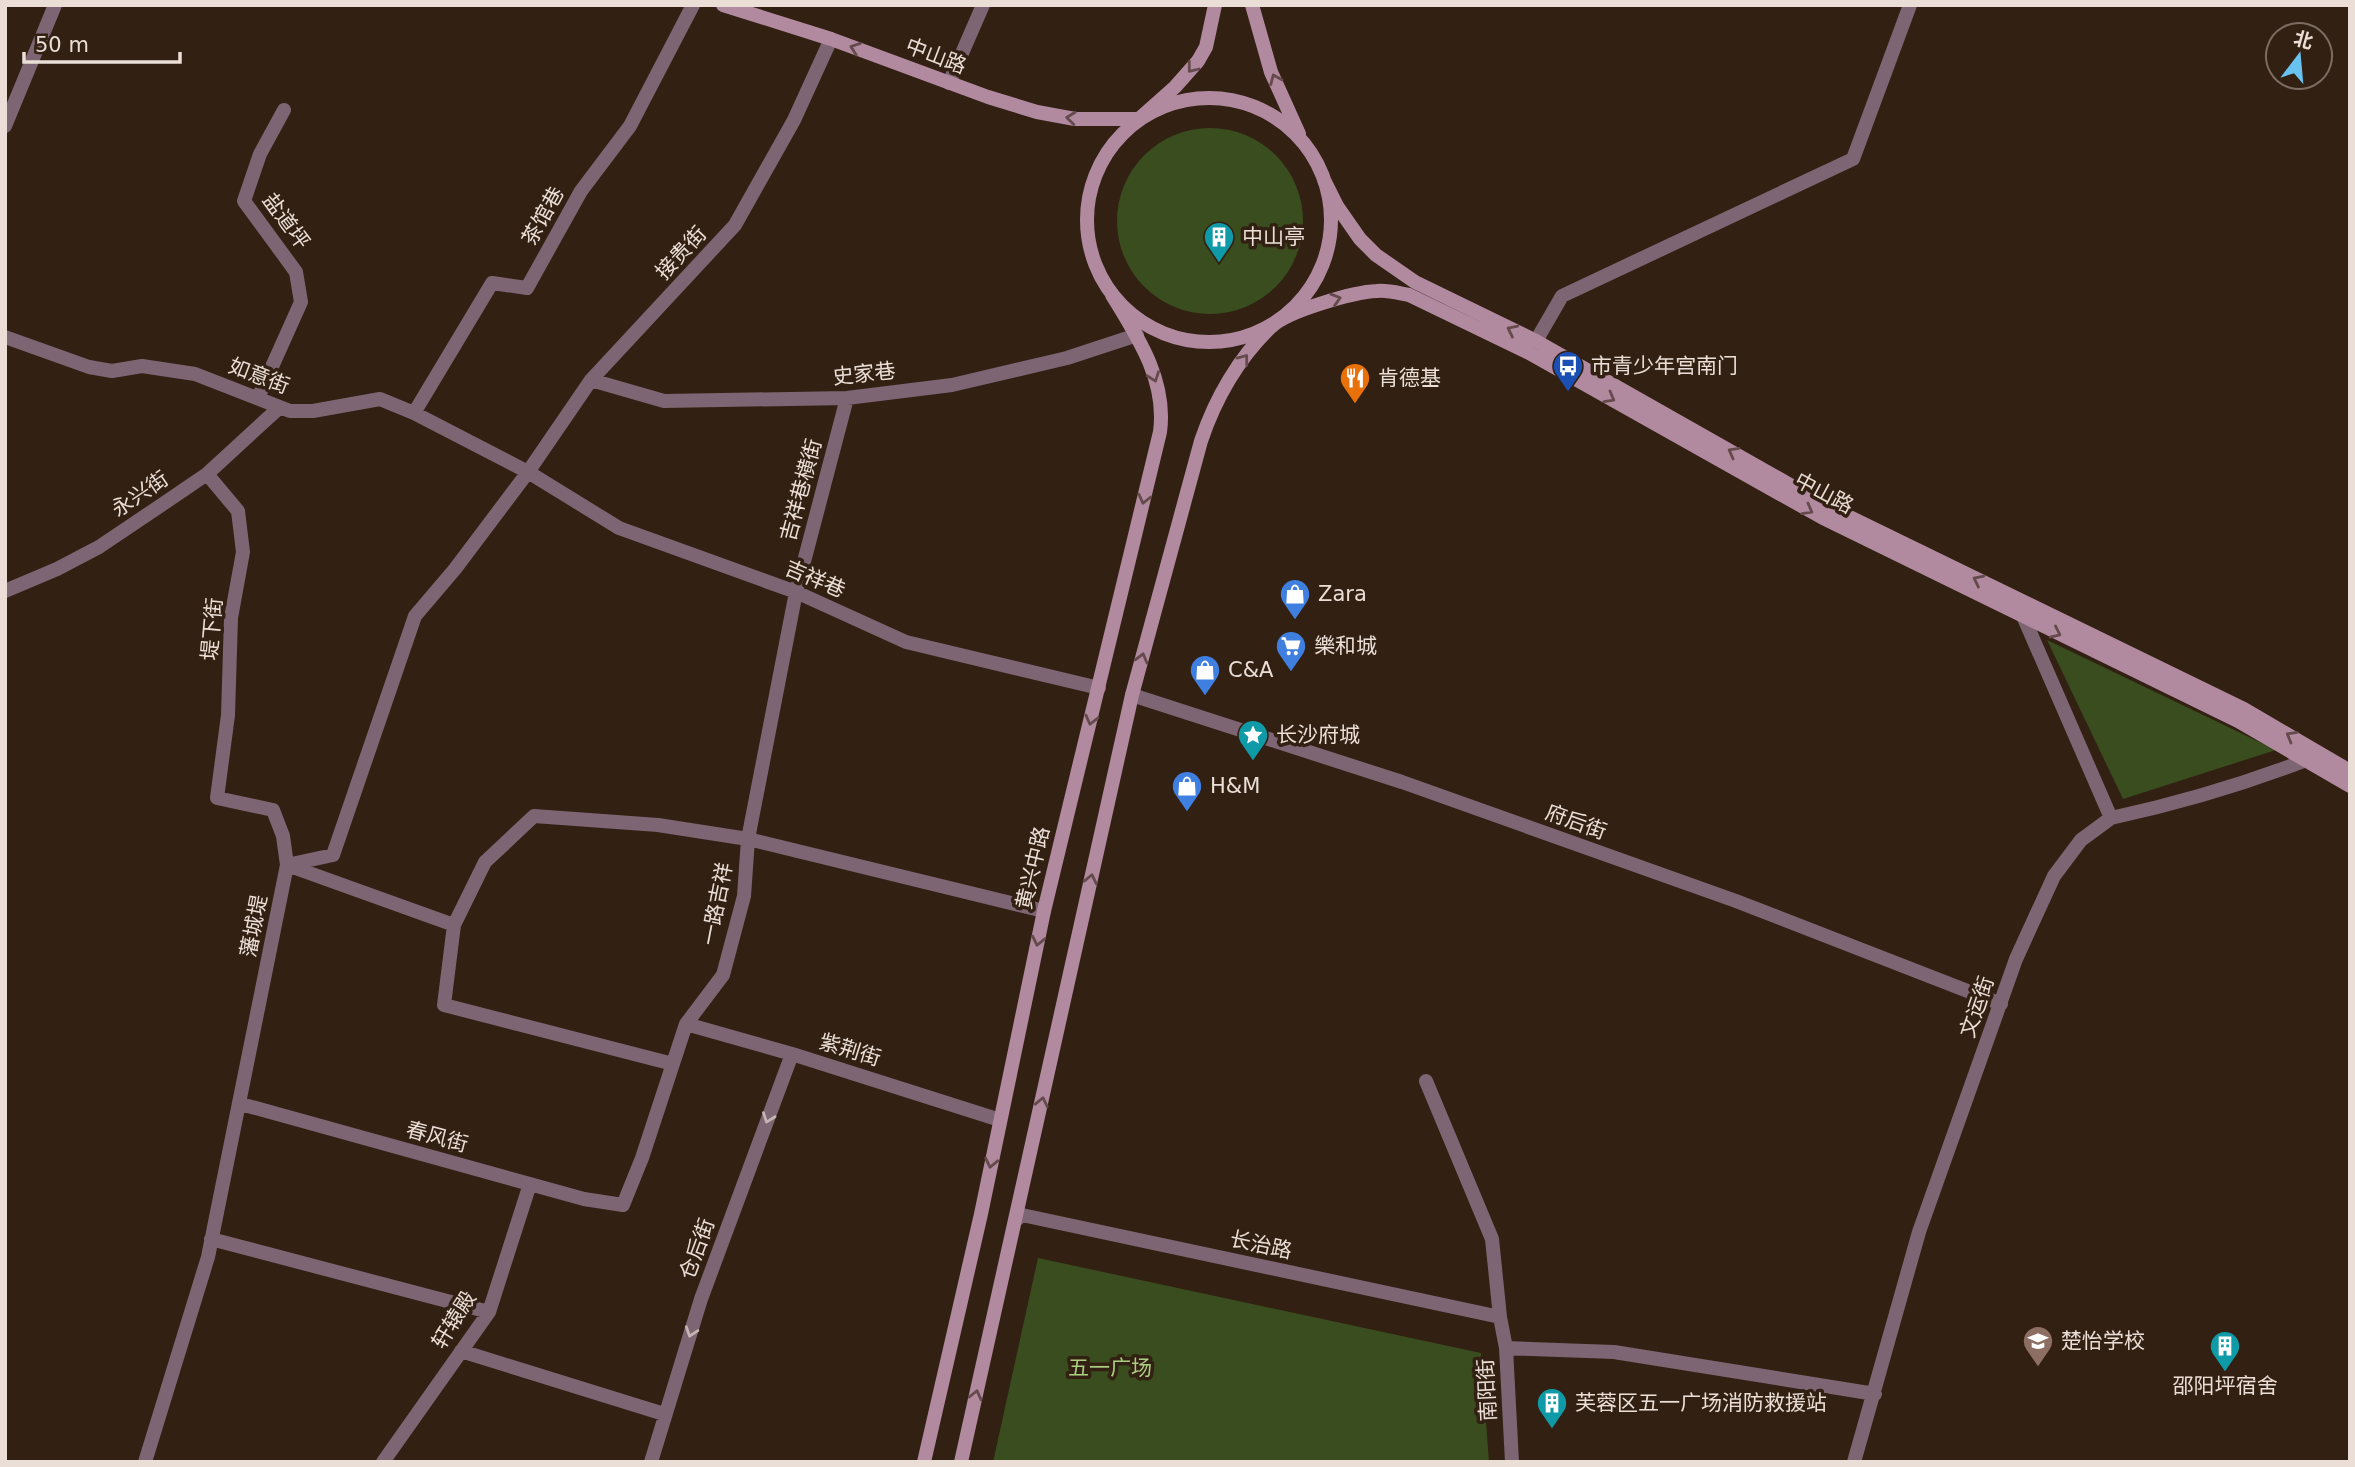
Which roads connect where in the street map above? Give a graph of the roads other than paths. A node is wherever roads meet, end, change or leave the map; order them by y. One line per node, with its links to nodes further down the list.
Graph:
1 (55, 5): 12 (street)
2 (693, 5): 24 (street, 茶馆巷)
3 (723, 5): 8 (main road, 中山路)
4 (983, 5): 9 (street)
5 (1215, 5): 11 (main road, one-way to 11)
6 (1252, 5): 13 (main road, one-way to 6)
7 (1910, 5): 19 (street)
8 (831, 39): 9 (main road, 中山路, one-way to 8); 20 (street, 接贵街)
9 (949, 83): 11 (main road, 中山路, one-way to 9)
10 (284, 110): 21 (street, 盐道坪)
11 (1139, 119): 13 (main road); 15 (main road)
12 (5, 126)
13 (1303, 141): 14 (main road)
14 (1325, 182): 16 (main road); 19 (main road, 中山路, one-way to 14)
15 (1112, 295): 16 (main road); 17 (main road, 黄兴中路)
16 (1272, 325): 30 (main road, 中山路, one-way to 30); 32 (main road, one-way to 16)
17 (1137, 335): 22 (street, 史家巷); 31 (main road, 黄兴中路, one-way to 31)
18 (5, 337): 21 (street, 如意街)
19 (1536, 341): 29 (main road, 中山路, one-way to 19)
20 (591, 380): 22 (street, 史家巷); 25 (street, 接贵街)
21 (258, 398): 23 (street, 如意街)
22 (847, 398): 28 (street, 吉祥巷横街)
23 (280, 407): 24 (street, 如意街); 26 (street, 永兴街)
24 (414, 413): 25 (street, 如意街)
25 (528, 472): 28 (street, 吉祥巷); 40 (street)
26 (207, 474): 27 (street, 永兴街); 37 (street, 堤下街)
27 (5, 591)
28 (796, 592): 31 (street, 吉祥巷); 39 (street, 一路吉祥)
29 (2016, 598): 30 (street); 33 (main road, 中山路, one-way to 29)
30 (2024, 617): 34 (main road, 中山路, one-way to 34); 38 (street)
31 (1099, 688): 41 (main road, 黄兴中路, one-way to 41)
32 (1132, 695): 43 (street, 府后街); 52 (main road, one-way to 32)
33 (2322, 754): 34 (street); 35 (main road, 中山路)
34 (2306, 760): 36 (main road, 中山路); 38 (street)
35 (2350, 771)
36 (2350, 786)
37 (217, 798): 40 (street, 藩城堤)
38 (2111, 818): 43 (street, 文运街)
39 (748, 839): 41 (street); 42 (street); 44 (street, 一路吉祥)
40 (287, 865): 42 (street); 48 (street, 藩城堤)
41 (1044, 911): 49 (main road, 黄兴中路, one-way to 49)
42 (454, 925): 46 (street)
43 (2001, 1004): 58 (street, 文运街)
44 (686, 1024): 45 (street, 紫荆街); 46 (street, 一路吉祥)
45 (792, 1054): 49 (street, 紫荆街); 59 (street, 仓后街, one-way to 59)
46 (673, 1064): 51 (street, 一路吉祥)
47 (1426, 1081): 55 (street, 南阳街)
48 (241, 1104): 50 (street, 春风街); 53 (street, 藩城堤)
49 (1000, 1119): 63 (main road, 黄兴中路, one-way to 63)
50 (530, 1184): 51 (street, 春风街); 54 (street, 轩辕殿)
51 (623, 1205)
52 (1015, 1221): 55 (street, 长治路); 64 (main road, one-way to 52)
53 (211, 1239): 54 (street); 60 (street, 藩城堤)
54 (489, 1312): 57 (street, 轩辕殿)
55 (1500, 1317): 56 (street, 南阳街)
56 (1506, 1348): 58 (street); 65 (street, 南阳街)
57 (461, 1351): 59 (street); 61 (street, 轩辕殿)
58 (1875, 1394): 66 (street, 文运街)
59 (664, 1414): 62 (street, 仓后街)
60 (145, 1462)
61 (383, 1462)
62 (651, 1462)
63 (924, 1462)
64 (961, 1462)
65 (1512, 1462)
66 (1854, 1462)

